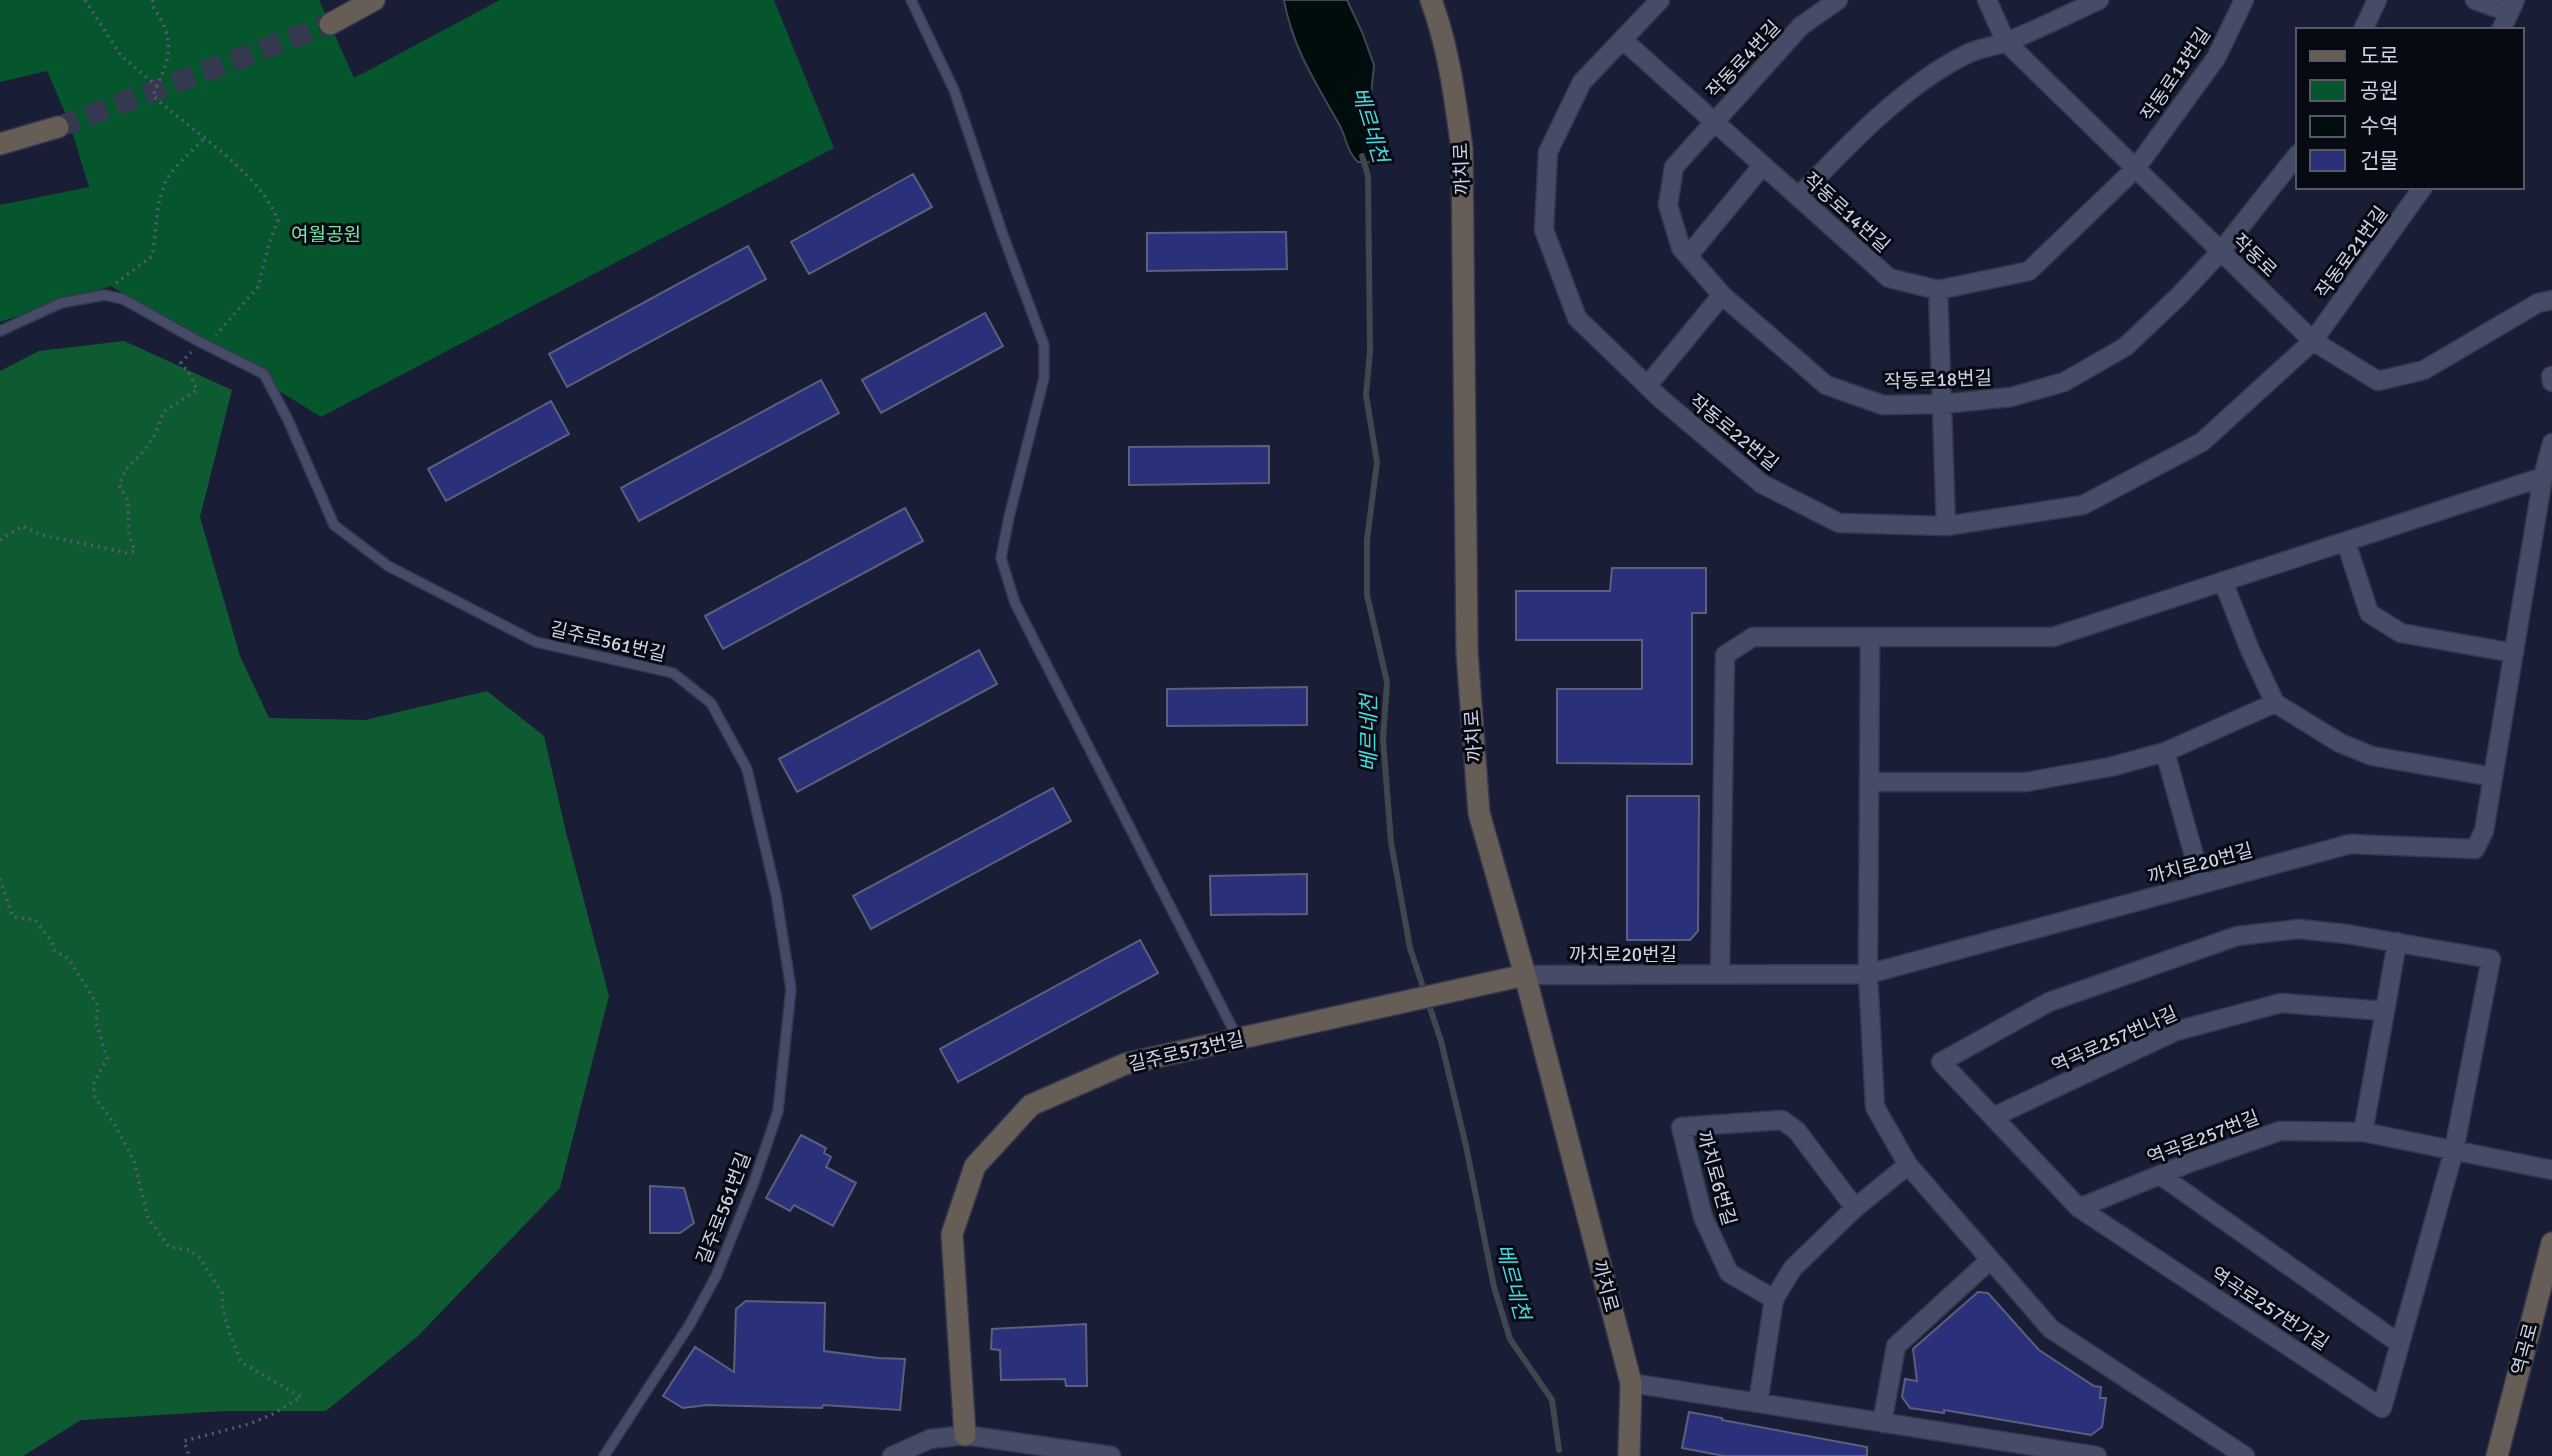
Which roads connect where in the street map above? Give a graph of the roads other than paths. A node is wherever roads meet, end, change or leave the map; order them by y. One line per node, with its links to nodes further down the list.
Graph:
1 (374, 0): 12 (street)
2 (911, 0): 51 (lane)
3 (1431, 0): 49 (street, 까치로)
4 (1660, 0): 15 (street, 작동로22번길)
5 (1838, 0): 17 (street, 작동로4번길)
6 (1987, 0): 16 (street, 작동로)
7 (2099, 0): 16 (street)
8 (2244, 0): 22 (street, 작동로13번길)
9 (2376, 0): 13 (street)
10 (2474, 0): 11 (street)
11 (2512, 6): 14 (street)
12 (330, 24)
13 (2364, 28)
14 (2502, 28)
15 (1623, 40): 17 (street, 작동로14번길); 32 (street, 작동로22번길)
16 (2006, 42): 22 (street, 작동로); 24 (street)
17 (1714, 121): 21 (street, 작동로14번길); 26 (street, 작동로18번길)
18 (58, 127): 19 (street)
19 (0, 144)
20 (2296, 157): 25 (street, 작동로18번길)
21 (1763, 165): 24 (street, 작동로14번길); 26 (street)
22 (2136, 169): 25 (street, 작동로); 27 (street, 작동로14번길)
23 (2422, 189): 31 (street, 작동로21번길)
24 (1798, 197): 27 (street, 작동로14번길)
25 (2221, 251): 31 (street, 작동로); 33 (street, 작동로18번길)
26 (1688, 256): 28 (street, 작동로18번길)
27 (1938, 290): 33 (street)
28 (1722, 295): 32 (street); 33 (street, 작동로18번길)
29 (2552, 300): 31 (street, 작동로)
30 (0, 331): 68 (lane, 길주로561번길)
31 (2313, 341): 36 (street, 작동로22번길)
32 (1647, 386): 36 (street, 작동로22번길)
33 (1942, 404): 36 (street)
34 (2552, 443): 35 (street, 까치로20번길)
35 (2543, 477): 37 (street); 40 (street, 까치로20번길)
36 (1945, 526)
37 (2346, 542): 38 (street); 40 (street)
38 (2223, 582): 39 (street); 41 (street)
39 (1870, 637): 44 (street); 47 (street)
40 (2514, 653): 43 (street, 까치로20번길)
41 (2275, 703): 42 (street); 43 (street)
42 (2165, 752): 44 (street); 45 (street)
43 (2493, 777): 45 (street, 까치로20번길)
44 (1869, 782): 48 (street)
45 (2202, 884): 48 (street, 까치로20번길)
46 (2397, 942): 50 (street); 52 (street, 역곡로257번가길); 54 (street, 역곡로257번가길)
47 (1720, 974): 48 (street, 까치로20번길); 49 (street, 까치로20번길)
48 (1868, 974): 55 (street)
49 (1525, 975): 51 (street, 길주로573번길); 64 (street, 까치로)
50 (2385, 1011): 52 (street, 역곡로257번나길); 53 (street)
51 (1238, 1039): 67 (street, 길주로573번길)
52 (1993, 1117): 59 (street, 역곡로257번가길)
53 (2363, 1132): 54 (street, 역곡로257번길); 57 (street, 역곡로257번길)
54 (2454, 1150): 56 (street, 역곡로257번길); 63 (street, 역곡로257번가길)
55 (1908, 1165): 58 (street); 61 (street)
56 (2552, 1170)
57 (2160, 1175): 59 (street, 역곡로257번길); 63 (street)
58 (1855, 1208): 62 (street); 62 (street, 까치로6번길)
59 (2079, 1208): 63 (street, 역곡로257번가길)
60 (2552, 1243): 74 (street, 역곡로)
61 (1990, 1260): 66 (street); 73 (street)
62 (1774, 1298): 65 (street)
63 (2400, 1344)
64 (1631, 1382): 65 (street); 71 (street, 까치로)
65 (1758, 1403): 66 (street)
66 (1882, 1423): 72 (street)
67 (965, 1436): 69 (street); 70 (street)
68 (604, 1456)
69 (892, 1456)
70 (1111, 1456)
71 (1629, 1456)
72 (2097, 1456)
73 (2245, 1456)
74 (2497, 1456)

